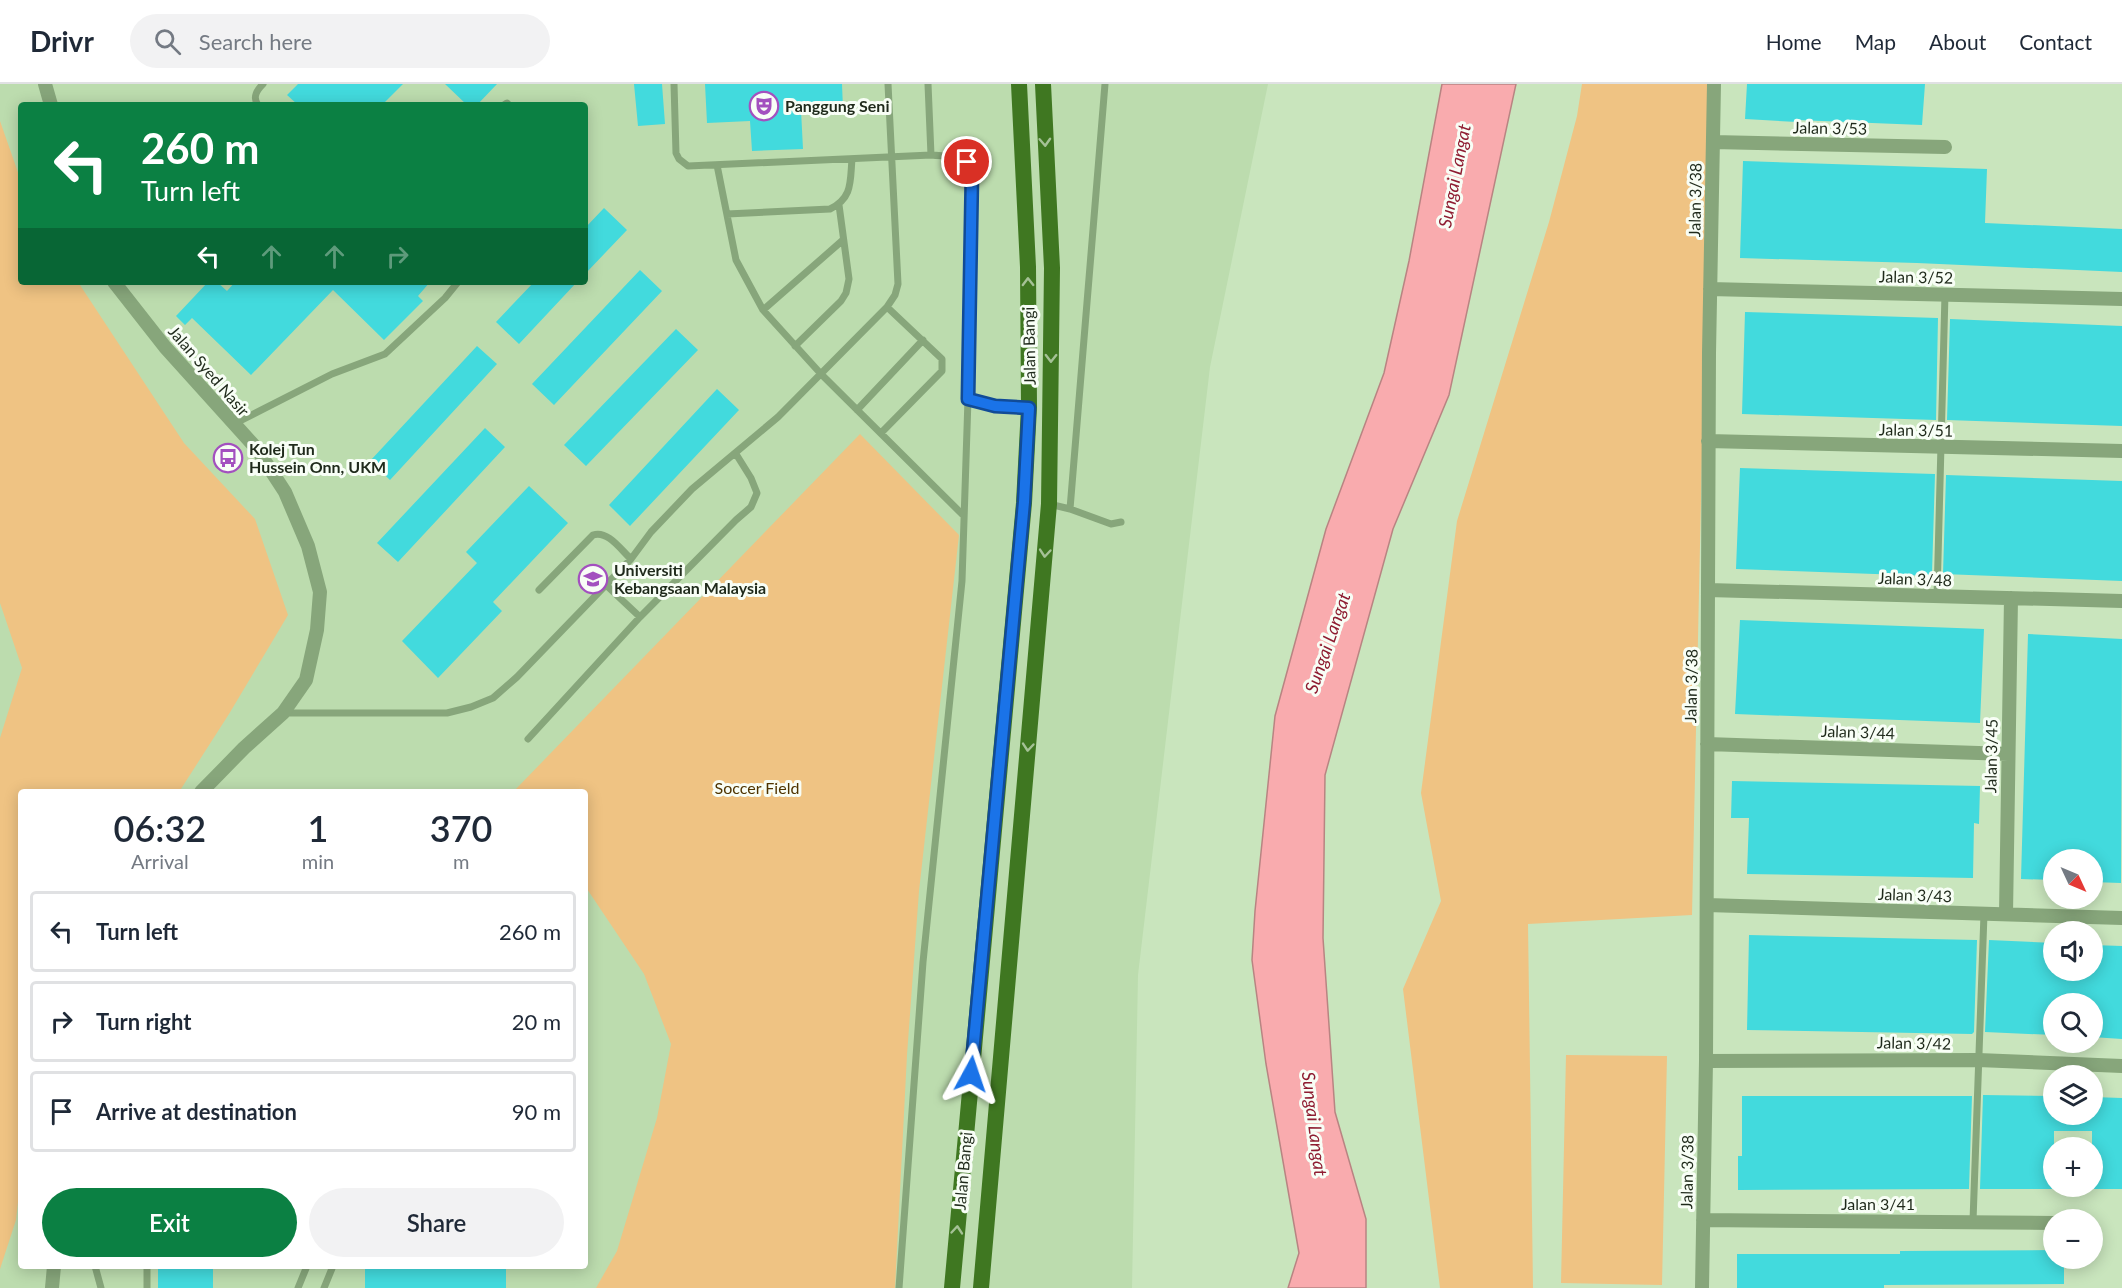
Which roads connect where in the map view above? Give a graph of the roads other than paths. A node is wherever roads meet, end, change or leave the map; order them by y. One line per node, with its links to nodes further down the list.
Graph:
1 (45, 84): 11 (street)
2 (57, 84): 12 (street)
3 (263, 84): 13 (lane)
4 (674, 84): 19 (lane)
5 (888, 84): 17 (lane)
6 (928, 84): 16 (lane)
7 (1018, 84): 34 (main road, Jalan Bangi, one-way to 7)
8 (1042, 84): 42 (main road, Jalan Bangi, one-way to 42)
9 (1105, 84): 43 (lane)
10 (1714, 84): 14 (street, Jalan 3/38)
11 (52, 102)
12 (54, 102)
13 (257, 102)
14 (1713, 142): 15 (street, Jalan 3/53); 25 (street, Jalan 3/38)
15 (1946, 147)
16 (932, 155): 17 (lane); 33 (lane)
17 (890, 157): 18 (lane); 28 (lane)
18 (852, 159): 19 (lane); 20 (lane)
19 (717, 165): 21 (lane)
20 (839, 205): 21 (lane); 22 (lane)
21 (727, 214): 29 (lane)
22 (843, 240): 29 (lane); 31 (lane)
23 (116, 285): 36 (street, Jalan Syed Nasir)
24 (456, 285): 36 (lane)
25 (1710, 289): 26 (street, Jalan 3/52); 38 (street, Jalan 3/38)
26 (1945, 294): 27 (street, Jalan 3/52); 39 (lane)
27 (2122, 299)
28 (887, 307): 30 (lane); 32 (lane)
29 (763, 310): 31 (lane)
30 (923, 340): 35 (lane); 37 (lane)
31 (795, 346): 32 (lane)
32 (821, 374): 35 (lane); 41 (lane)
33 (968, 399): 34 (lane); 44 (lane)
34 (1029, 408): 80 (main road, Jalan Bangi, one-way to 34)
35 (857, 410): 37 (lane)
36 (234, 424): 54 (street, Jalan Syed Nasir)
37 (881, 433): 44 (lane)
38 (1708, 441): 39 (street, Jalan 3/51); 49 (street, Jalan 3/38)
39 (1941, 447): 40 (street, Jalan 3/51); 50 (lane)
40 (2122, 451)
41 (736, 453): 46 (lane); 53 (lane)
42 (1049, 504): 43 (lane); 81 (main road, Jalan Bangi, one-way to 81)
43 (1070, 509): 45 (lane)
44 (964, 516): 79 (lane)
45 (1121, 522)
46 (631, 559): 47 (lane); 48 (lane)
47 (606, 585): 53 (lane); 54 (lane)
48 (539, 590)
49 (1708, 590): 50 (street, Jalan 3/48); 56 (street, Jalan 3/38)
50 (1937, 596): 51 (street, Jalan 3/48)
51 (2011, 598): 52 (street, Jalan 3/48); 57 (street, Jalan 3/45)
52 (2122, 601)
53 (640, 617): 55 (lane)
54 (283, 713): 58 (street, Jalan Syed Nasir)
55 (528, 739)
56 (1707, 744): 57 (street, Jalan 3/44); 59 (street, Jalan 3/38)
57 (2008, 754): 61 (street, Jalan 3/45)
58 (204, 789)
59 (1707, 904): 60 (street, Jalan 3/43); 64 (street, Jalan 3/38)
60 (1984, 914): 61 (street, Jalan 3/43); 63 (lane)
61 (2006, 915): 62 (street, Jalan 3/43)
62 (2122, 918)
63 (1978, 1060): 64 (street, Jalan 3/42); 65 (street, Jalan 3/42); 67 (lane)
64 (1706, 1061): 66 (street, Jalan 3/38)
65 (2122, 1066)
66 (1703, 1220): 67 (street, Jalan 3/41); 82 (street, Jalan 3/38)
67 (1973, 1221): 68 (street, Jalan 3/41)
68 (2043, 1223)
69 (54, 1269): 74 (street)
70 (96, 1269): 75 (lane)
71 (147, 1269): 76 (lane)
72 (307, 1269): 77 (lane)
73 (332, 1269): 78 (lane)
74 (52, 1288)
75 (100, 1288)
76 (147, 1288)
77 (298, 1288)
78 (324, 1288)
79 (899, 1288)
80 (952, 1288)
81 (981, 1288)
82 (1702, 1288)

